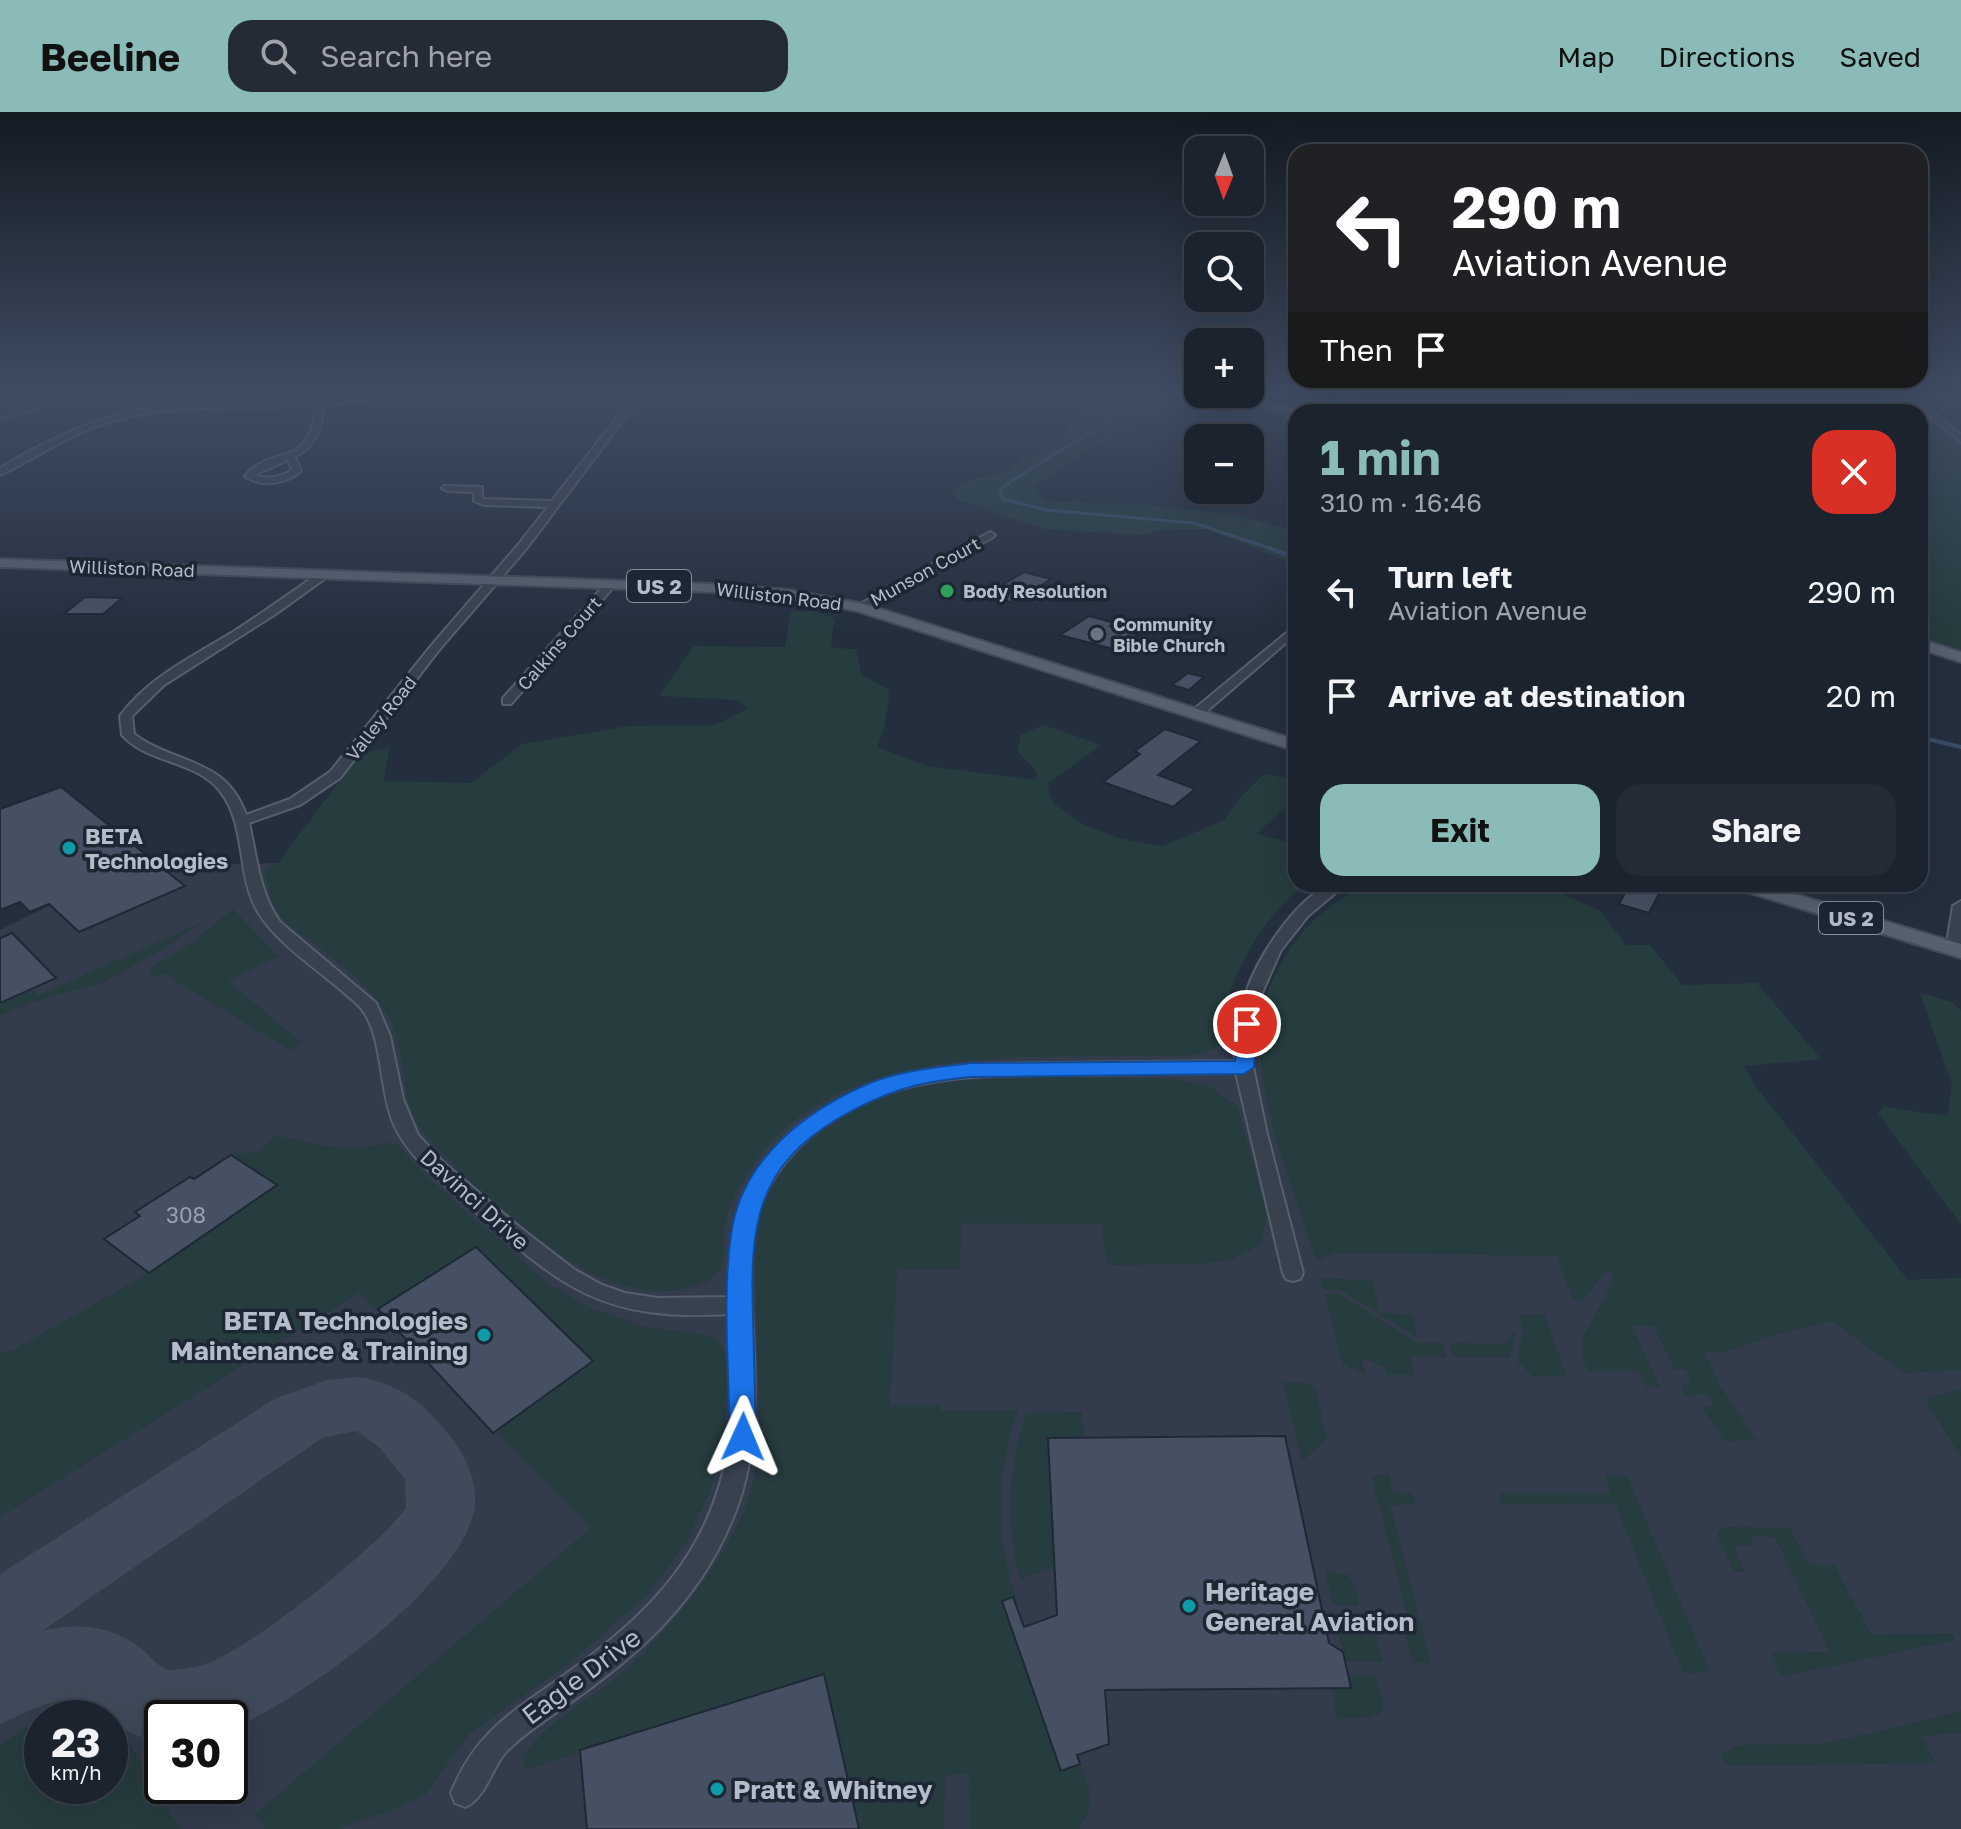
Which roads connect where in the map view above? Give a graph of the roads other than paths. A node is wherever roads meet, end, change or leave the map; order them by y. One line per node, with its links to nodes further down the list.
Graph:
1 (255, 470): 2 (street)
2 (297, 470)
3 (581, 470): 5 (street, Valley Road)
4 (447, 488): 5 (street)
5 (555, 504): 9 (street, Valley Road)
6 (990, 535): 11 (street, Munson Court)
7 (0, 563): 8 (main road, Williston Road / US 2)
8 (323, 575): 9 (main road, Williston Road / US 2); 18 (street, Davinci Drive)
9 (494, 580): 10 (main road, Williston Road / US 2); 18 (street, Valley Road)
10 (611, 584): 11 (main road, Williston Road / US 2); 15 (street, Calkins Court)
11 (860, 607): 16 (main road, Williston Road / US 2)
12 (1288, 639): 16 (street)
13 (1928, 647): 14 (main road)
14 (1961, 657)
15 (507, 701)
16 (1196, 714): 17 (main road, Williston Road / US 2)
17 (1288, 743)
18 (242, 821): 25 (street, Davinci Drive)
19 (1330, 892): 23 (street)
20 (1767, 892): 22 (main road, US 2)
21 (1961, 906): 22 (street)
22 (1957, 950)
23 (1244, 1067): 24 (street); 25 (street, Eagle Drive)
24 (1293, 1273)
25 (742, 1305): 26 (street, Eagle Drive)
26 (465, 1793)

